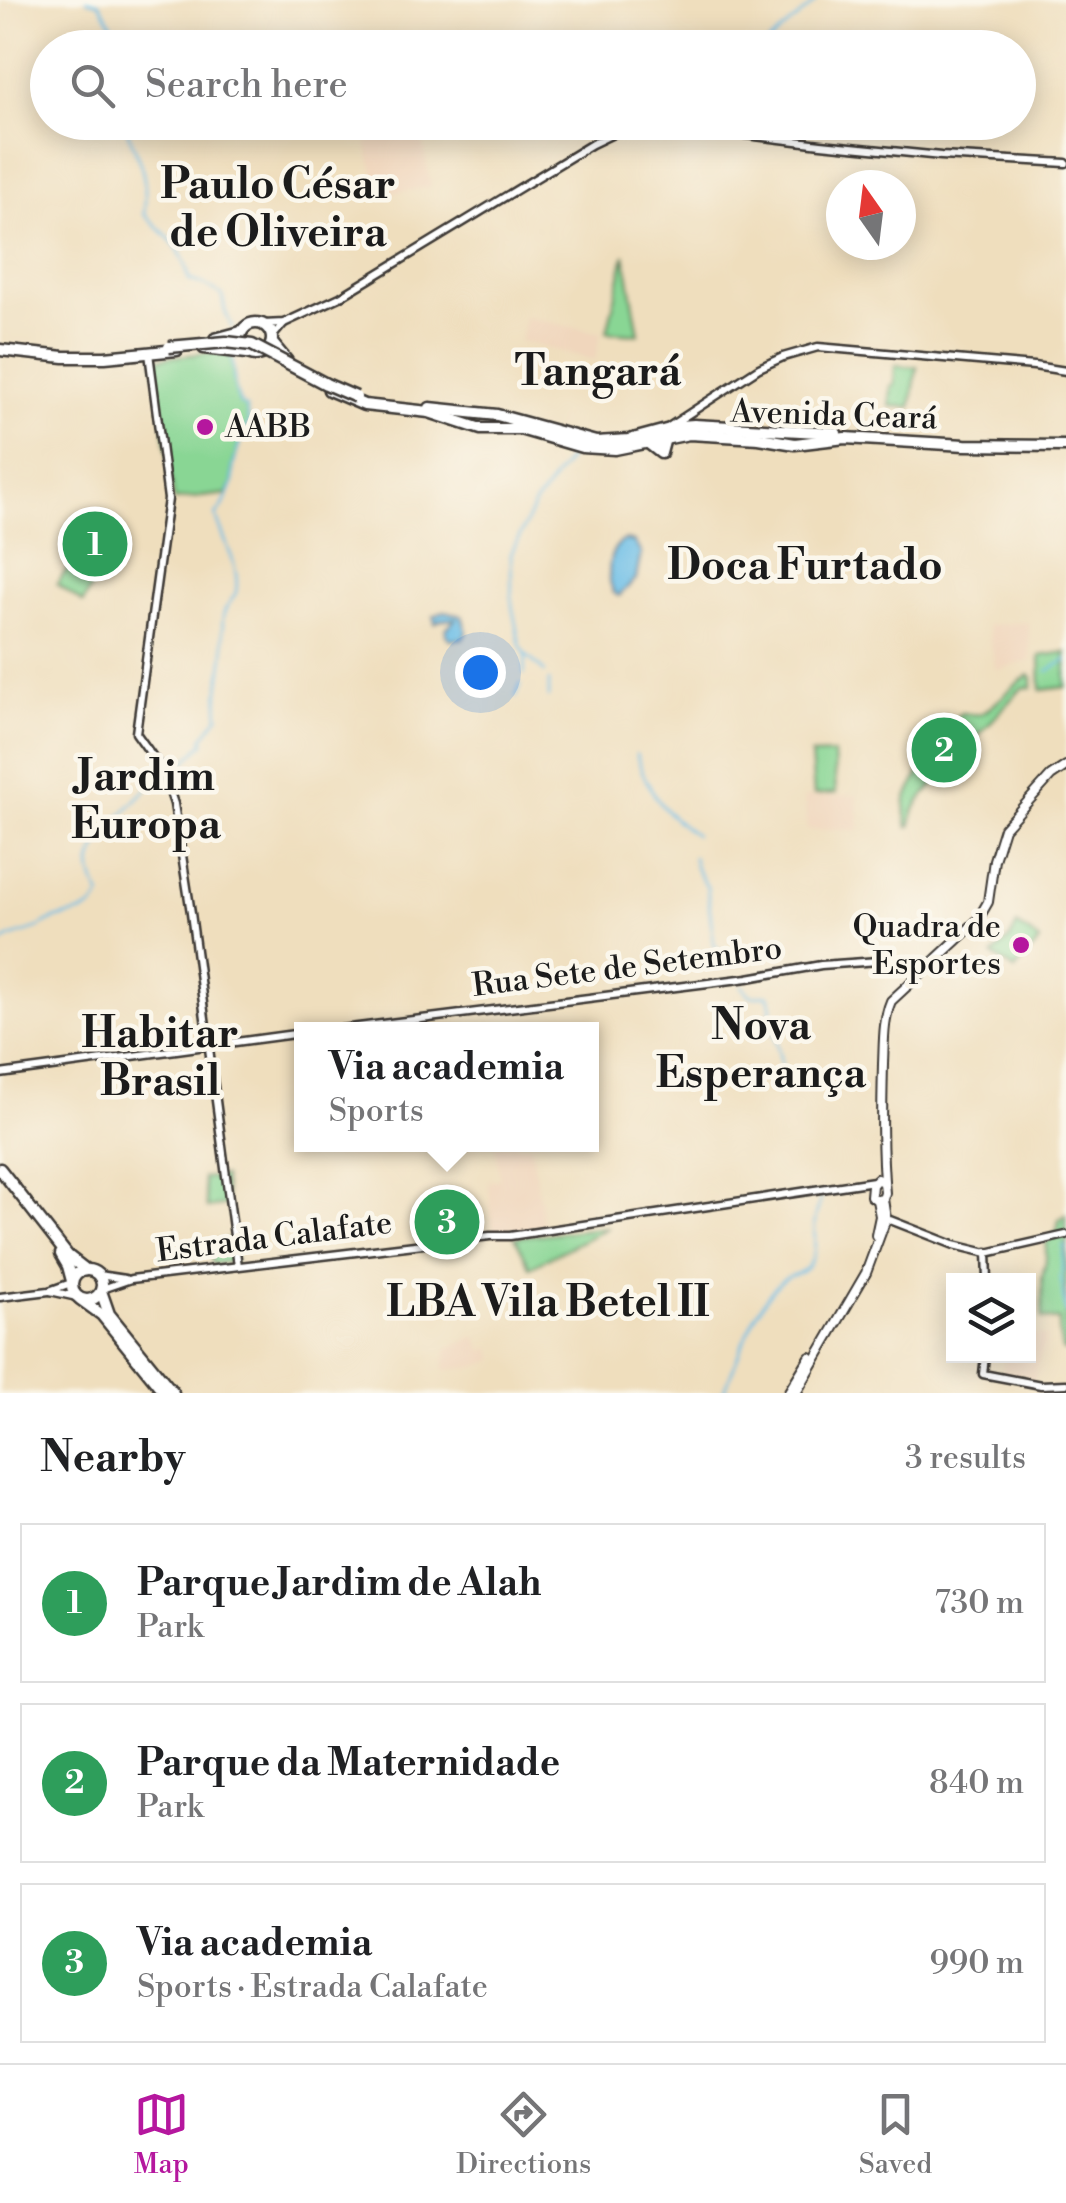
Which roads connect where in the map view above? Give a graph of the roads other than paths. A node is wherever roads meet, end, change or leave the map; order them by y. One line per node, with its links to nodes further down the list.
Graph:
1 (603, 140): 4 (street)
2 (787, 140): 3 (street)
3 (1066, 162)
4 (284, 323): 5 (street); 7 (street)
5 (263, 324): 6 (main road); 7 (main road)
6 (241, 332): 9 (main road); 10 (main road)
7 (272, 340): 10 (main road); 12 (main road, Avenida Ceará)
8 (0, 348): 9 (main road, Avenida Ceará)
9 (151, 348): 10 (main road, Avenida Ceará); 12 (main road, bridge); 27 (street)
10 (253, 354): 15 (main road, Avenida Ceará)
11 (1066, 371): 19 (street)
12 (362, 398): 13 (main road, Avenida Ceará)
13 (476, 412): 14 (main road, Avenida Ceará); 15 (main road)
14 (498, 415): 16 (main road); 19 (main road, Avenida Ceará)
15 (472, 426): 16 (main road, Avenida Ceará)
16 (495, 429): 19 (main road, Avenida Ceará)
17 (784, 429): 18 (main road, Avenida Ceará); 19 (main road, Avenida Ceará); 20 (main road)
18 (800, 431): 21 (main road, Avenida Ceará); 22 (main road)
19 (659, 437): 20 (main road, Avenida Ceará)
20 (774, 441): 22 (main road, Avenida Ceará)
21 (1066, 442): 22 (main road, Avenida Ceará)
22 (801, 444)
23 (1066, 766): 24 (main road)
24 (926, 968): 25 (street, Rua Sete de Setembro); 31 (main road)
25 (398, 1022)
26 (294, 1034): 27 (street)
27 (209, 1046): 28 (street); 38 (street)
28 (0, 1074)
29 (0, 1170): 36 (main road)
30 (0, 1179): 36 (main road)
31 (878, 1181): 32 (street, Estrada Calafate); 33 (main road)
32 (848, 1186): 33 (street); 38 (street, Estrada Calafate)
33 (877, 1198): 34 (main road)
34 (883, 1215): 37 (street); 37 (street); 52 (main road); 53 (main road)
35 (1066, 1235): 37 (street)
36 (62, 1253): 39 (main road); 43 (main road)
37 (987, 1254): 40 (street)
38 (238, 1266): 42 (street, Estrada Calafate)
39 (86, 1270): 41 (main road); 43 (main road)
40 (988, 1273)
41 (99, 1276): 42 (street, Estrada Calafate); 44 (main road)
42 (132, 1280): 44 (street, Estrada Calafate)
43 (72, 1282): 45 (street); 47 (main road)
44 (102, 1290): 47 (main road); 51 (main road)
45 (48, 1291): 46 (street); 47 (street)
46 (0, 1296)
47 (78, 1298): 50 (main road)
48 (985, 1363): 49 (street)
49 (1066, 1384)
50 (165, 1393)
51 (173, 1393)
52 (788, 1393)
53 (796, 1393)

